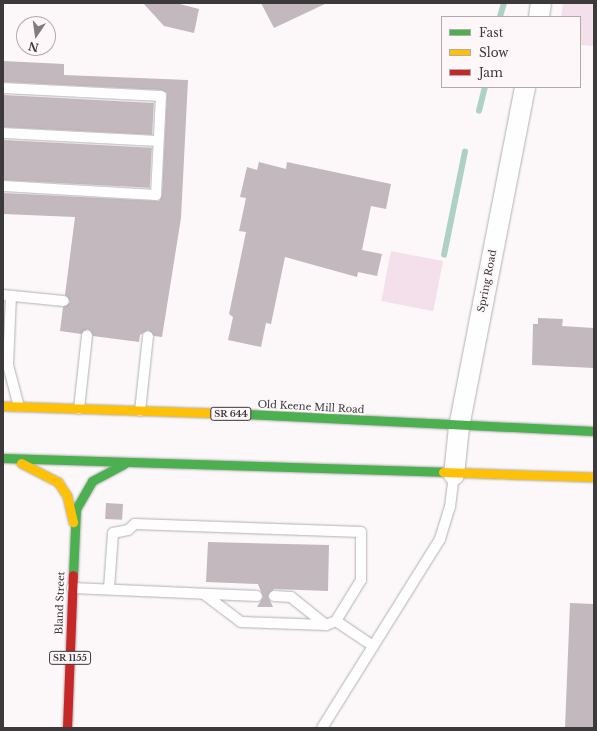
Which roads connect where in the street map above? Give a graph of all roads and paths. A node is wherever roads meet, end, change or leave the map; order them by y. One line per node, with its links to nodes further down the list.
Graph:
1 (541, 3): 2 (street)
2 (539, 16)
3 (3, 88): 6 (lane)
4 (525, 88): 17 (street, Spring Road)
5 (3, 133): 6 (lane)
6 (158, 140): 7 (lane)
7 (3, 186)
8 (7, 296): 9 (lane); 12 (lane)
9 (64, 301)
10 (87, 335): 15 (lane)
11 (148, 336): 16 (lane)
12 (6, 354): 14 (lane)
13 (3, 406): 14 (main road, Old Keene Mill Road / SR 644)
14 (18, 407): 15 (main road, Old Keene Mill Road / SR 644)
15 (79, 409): 16 (main road, Old Keene Mill Road / SR 644)
16 (140, 410): 17 (main road, Old Keene Mill Road / SR 644)
17 (459, 427): 18 (main road, Old Keene Mill Road / SR 644); 21 (street, Spring Road)
18 (594, 431)
19 (4, 458): 20 (main road); 23 (main road)
20 (129, 462): 21 (main road); 23 (main road)
21 (454, 475): 22 (main road); 30 (lane)
22 (594, 477)
23 (74, 526): 24 (main road, Bland Street / SR 1155)
24 (72, 588): 25 (lane); 31 (main road, Bland Street / SR 1155)
25 (110, 589): 26 (lane); 29 (lane)
26 (204, 594): 27 (lane); 29 (lane)
27 (257, 596)
28 (274, 596): 29 (lane)
29 (331, 623): 30 (lane)
30 (373, 646): 32 (lane)
31 (67, 728)
32 (322, 728)

